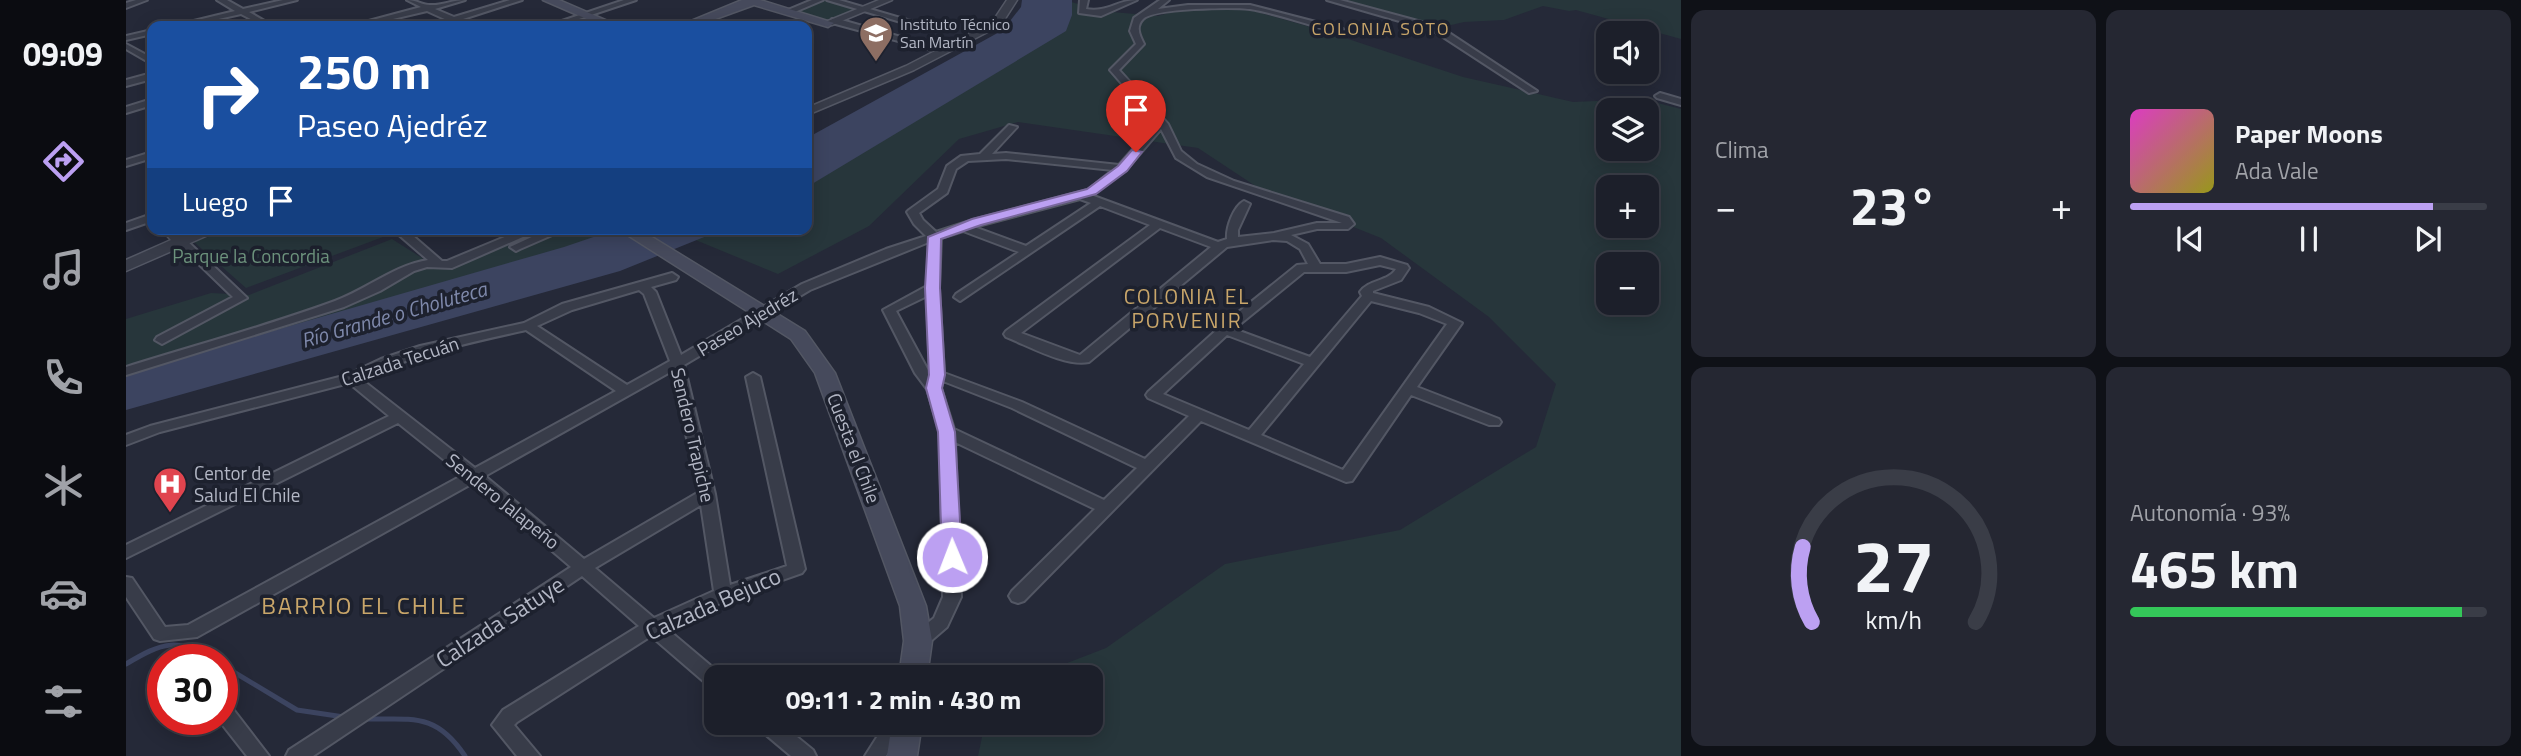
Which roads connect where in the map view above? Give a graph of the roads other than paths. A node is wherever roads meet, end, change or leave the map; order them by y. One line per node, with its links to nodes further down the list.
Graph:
1 (143, 0): 18 (street)
2 (221, 0): 21 (street)
3 (293, 0): 21 (street)
4 (411, 0): 19 (street)
5 (461, 0): 19 (street)
6 (518, 0): 25 (street)
7 (549, 0): 24 (main road)
8 (632, 0): 24 (street)
9 (819, 0): 22 (street)
10 (831, 0): 20 (street)
11 (887, 0): 20 (street)
12 (1012, 0): 39 (street)
13 (1084, 0): 14 (street)
14 (1133, 0)
15 (1165, 0): 23 (street)
16 (1331, 0): 43 (street)
17 (753, 1): 22 (main road); 31 (main road)
18 (126, 6)
19 (427, 8): 25 (street); 28 (street)
20 (865, 9): 32 (street); 33 (street)
21 (242, 12): 26 (street); 27 (street)
22 (787, 12): 32 (main road)
23 (1148, 12): 35 (street); 51 (street)
24 (585, 15): 29 (street); 30 (main road)
25 (453, 20)
26 (200, 21)
27 (259, 21)
28 (374, 21)
29 (566, 21)
30 (600, 21)
31 (699, 21)
32 (831, 22): 34 (main road); 39 (street)
33 (934, 29)
34 (812, 30)
35 (1339, 31)
36 (147, 33): 37 (street)
37 (126, 38)
38 (126, 46): 40 (street)
39 (942, 50): 48 (street)
40 (147, 58)
41 (147, 77): 42 (street)
42 (126, 83)
43 (1532, 91)
44 (1660, 96): 45 (street)
45 (1681, 102)
46 (147, 104): 49 (street)
47 (812, 104): 48 (street)
48 (820, 107): 50 (street)
49 (126, 110)
50 (812, 110)
51 (1161, 123): 56 (street, Paseo Ajedréz); 64 (street)
52 (1012, 127): 53 (street)
53 (984, 156): 56 (street); 71 (street)
54 (147, 157): 55 (street)
55 (126, 163)
56 (1122, 168): 57 (street, Paseo Ajedréz)
57 (1080, 195): 58 (street); 63 (street, Paseo Ajedréz)
58 (1099, 202): 61 (street); 75 (street)
59 (1244, 204): 72 (street)
60 (147, 219): 62 (street)
61 (1157, 225): 74 (street); 74 (street)
62 (126, 227)
63 (963, 227): 71 (street, Paseo Ajedréz); 75 (street)
64 (1279, 234): 72 (street); 78 (street)
65 (174, 235): 73 (street)
66 (198, 235): 73 (street)
67 (406, 235): 76 (street)
68 (519, 235): 76 (street)
69 (544, 235): 76 (street)
70 (636, 235): 84 (main road, Cuesta el Chile)
71 (935, 237): 81 (street); 84 (street, Paseo Ajedréz)
72 (1233, 240): 74 (street)
73 (181, 241): 77 (street); 87 (street)
74 (1219, 246)
75 (1028, 251): 83 (street)
76 (442, 263): 90 (street)
77 (126, 266)
78 (1308, 268): 82 (street); 86 (street)
79 (672, 276): 80 (street, Calzada Tecuán)
80 (640, 285): 85 (street, Calzada Tecuán); 89 (street, Sendero Trapiche)
81 (933, 288): 93 (street); 93 (street)
82 (1368, 296): 88 (street); 94 (street)
83 (960, 297)
84 (765, 313): 89 (street, Paseo Ajedréz); 112 (main road, Cuesta el Chile)
85 (528, 326): 92 (street, Calzada Tecuán); 95 (street)
86 (1225, 330): 88 (street); 96 (street)
87 (162, 340)
88 (1312, 362): 100 (street)
89 (677, 363): 95 (street, Paseo Ajedréz); 104 (street, Sendero Trapiche)
90 (126, 371)
91 (753, 377): 109 (street, Calzada Bejuco)
92 (352, 378): 97 (street, Sendero Jalapeño); 101 (street, Calzada Tecuán)
93 (935, 382): 99 (street); 102 (street)
94 (1409, 389): 98 (street); 100 (street)
95 (626, 391): 103 (street, Paseo Ajedréz)
96 (1198, 415): 100 (street); 102 (street)
97 (397, 418): 103 (street, Sendero Jalapeño); 106 (street)
98 (1494, 422)
99 (947, 432): 105 (street); 112 (street)
100 (1251, 437)
101 (126, 440)
102 (1146, 467): 105 (street)
103 (473, 475): 107 (street, Sendero Jalapeño); 108 (street, Paseo Ajedréz)
104 (707, 494): 107 (street, Calzada Satuye); 109 (street, Sendero Trapiche)
105 (1105, 508): 110 (street)
106 (126, 552)
107 (584, 567): 111 (street, Sendero Jalapeño); 120 (street, Calzada Satuye)
108 (126, 583)
109 (723, 594): 111 (street, Calzada Bejuco)
110 (1018, 596)
111 (652, 627): 114 (street, Sendero Jalapeño); 121 (street, Calzada Bejuco)
112 (918, 641): 113 (main road, Cuesta el Chile)
113 (915, 665)
114 (704, 671)
115 (238, 730): 119 (street)
116 (781, 735): 122 (street)
117 (889, 735): 123 (street)
118 (905, 735): 124 (main road)
119 (259, 756)
120 (296, 756)
121 (530, 756)
122 (806, 756)
123 (875, 756)
124 (902, 756)

